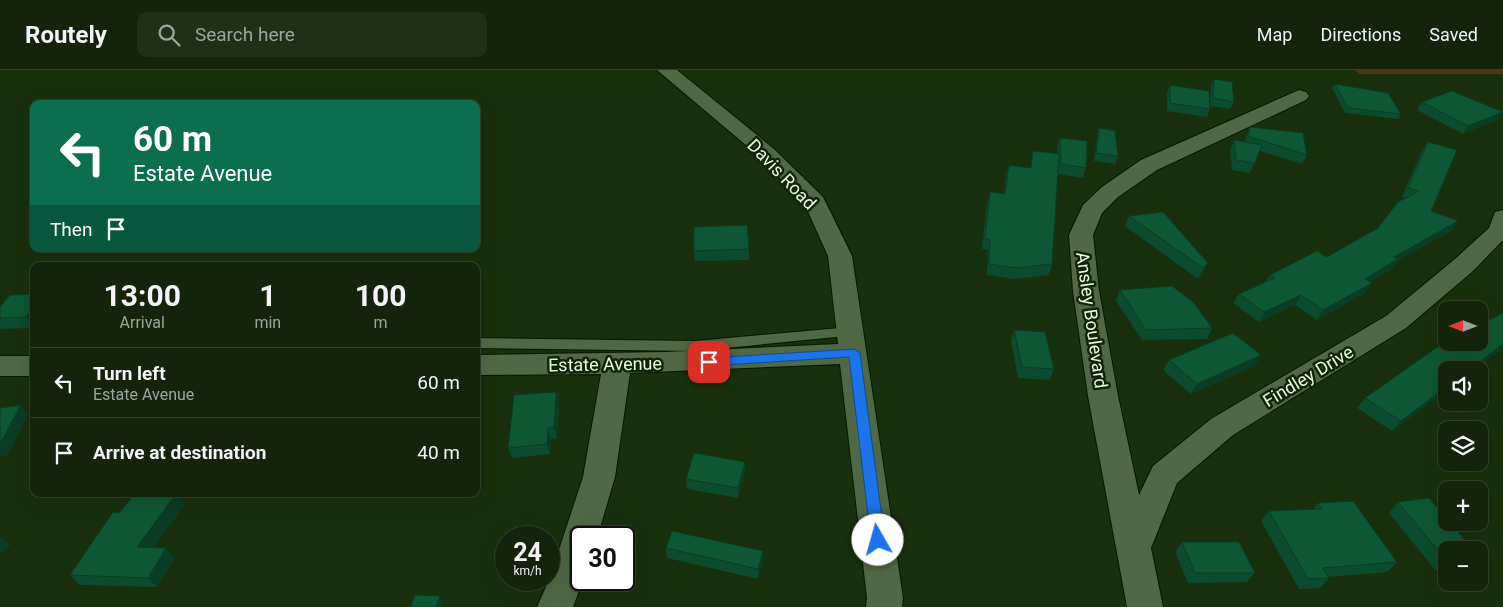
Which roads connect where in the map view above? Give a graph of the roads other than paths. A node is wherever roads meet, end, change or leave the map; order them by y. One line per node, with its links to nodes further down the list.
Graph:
1 (666, 70): 4 (street, Davis Road)
2 (1299, 96): 10 (street, Ansley Boulevard)
3 (1503, 217): 10 (street, Findley Drive)
4 (852, 342): 5 (lane); 7 (street, Estate Avenue); 12 (street, Davis Road)
5 (480, 344)
6 (480, 365): 7 (street, Estate Avenue)
7 (616, 365): 11 (street)
8 (0, 366): 9 (street)
9 (30, 366)
10 (1133, 549): 13 (street, Ansley Boulevard)
11 (555, 607)
12 (884, 607)
13 (1145, 607)

